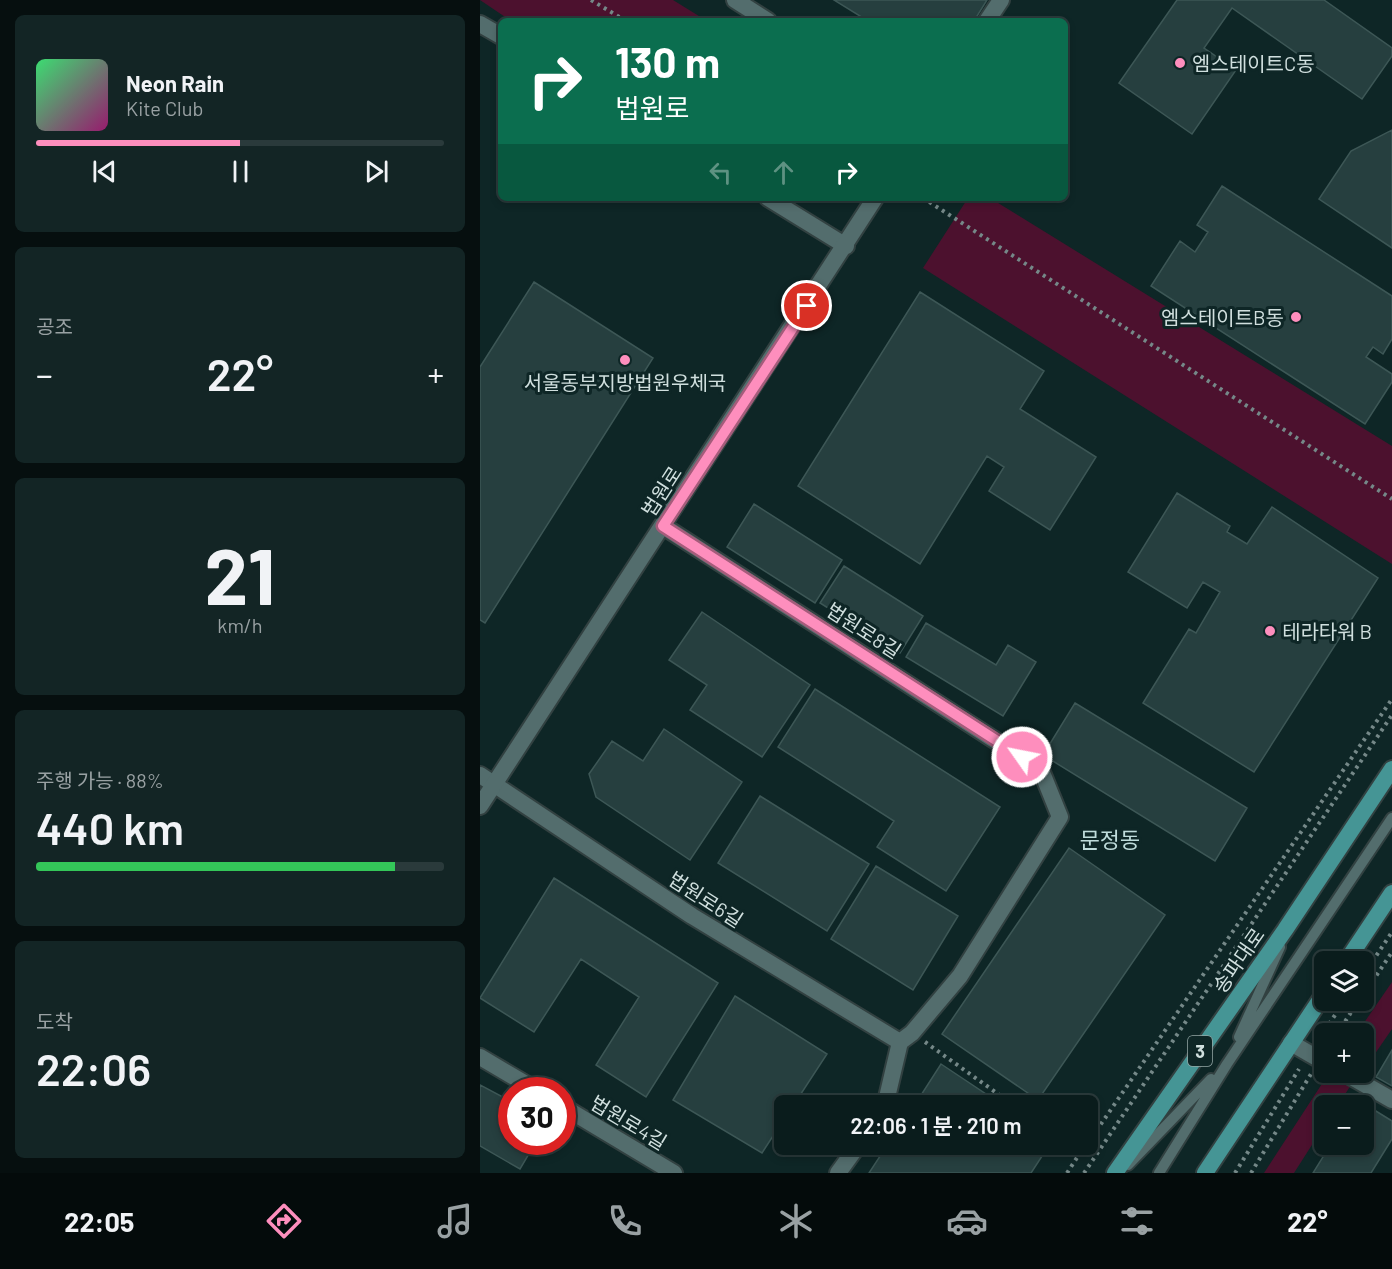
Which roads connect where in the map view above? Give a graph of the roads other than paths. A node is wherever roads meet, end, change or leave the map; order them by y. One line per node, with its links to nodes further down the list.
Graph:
1 (735, 0): 3 (street)
2 (1001, 0): 4 (street)
3 (763, 18)
4 (989, 18)
5 (480, 24): 6 (street)
6 (498, 34)
7 (773, 201): 9 (street)
8 (874, 201): 9 (street, 법원로)
9 (846, 246): 10 (street, 법원로)
10 (663, 526): 12 (street, 법원로); 19 (street, 법원로8길)
11 (1392, 769): 16 (main road, 송파대로 / 3)
12 (487, 779): 13 (street, 법원로); 19 (street, 법원로6길)
13 (480, 806)
14 (1392, 818): 23 (lane)
15 (1392, 893): 17 (main road)
16 (1294, 917): 23 (lane); 32 (main road, 송파대로 / 3)
17 (1353, 951)
18 (1314, 1009): 20 (main road)
19 (906, 1038): 26 (street)
20 (1291, 1043): 21 (street); 35 (main road)
21 (1314, 1056)
22 (480, 1057): 24 (street)
23 (1227, 1064): 33 (lane); 34 (lane)
24 (514, 1077)
25 (1362, 1083): 27 (street)
26 (888, 1095)
27 (1392, 1100)
28 (576, 1114): 30 (street, 법원로4길)
29 (851, 1155): 31 (street)
30 (674, 1173)
31 (838, 1173)
32 (1115, 1173)
33 (1120, 1173)
34 (1159, 1173)
35 (1205, 1173)

